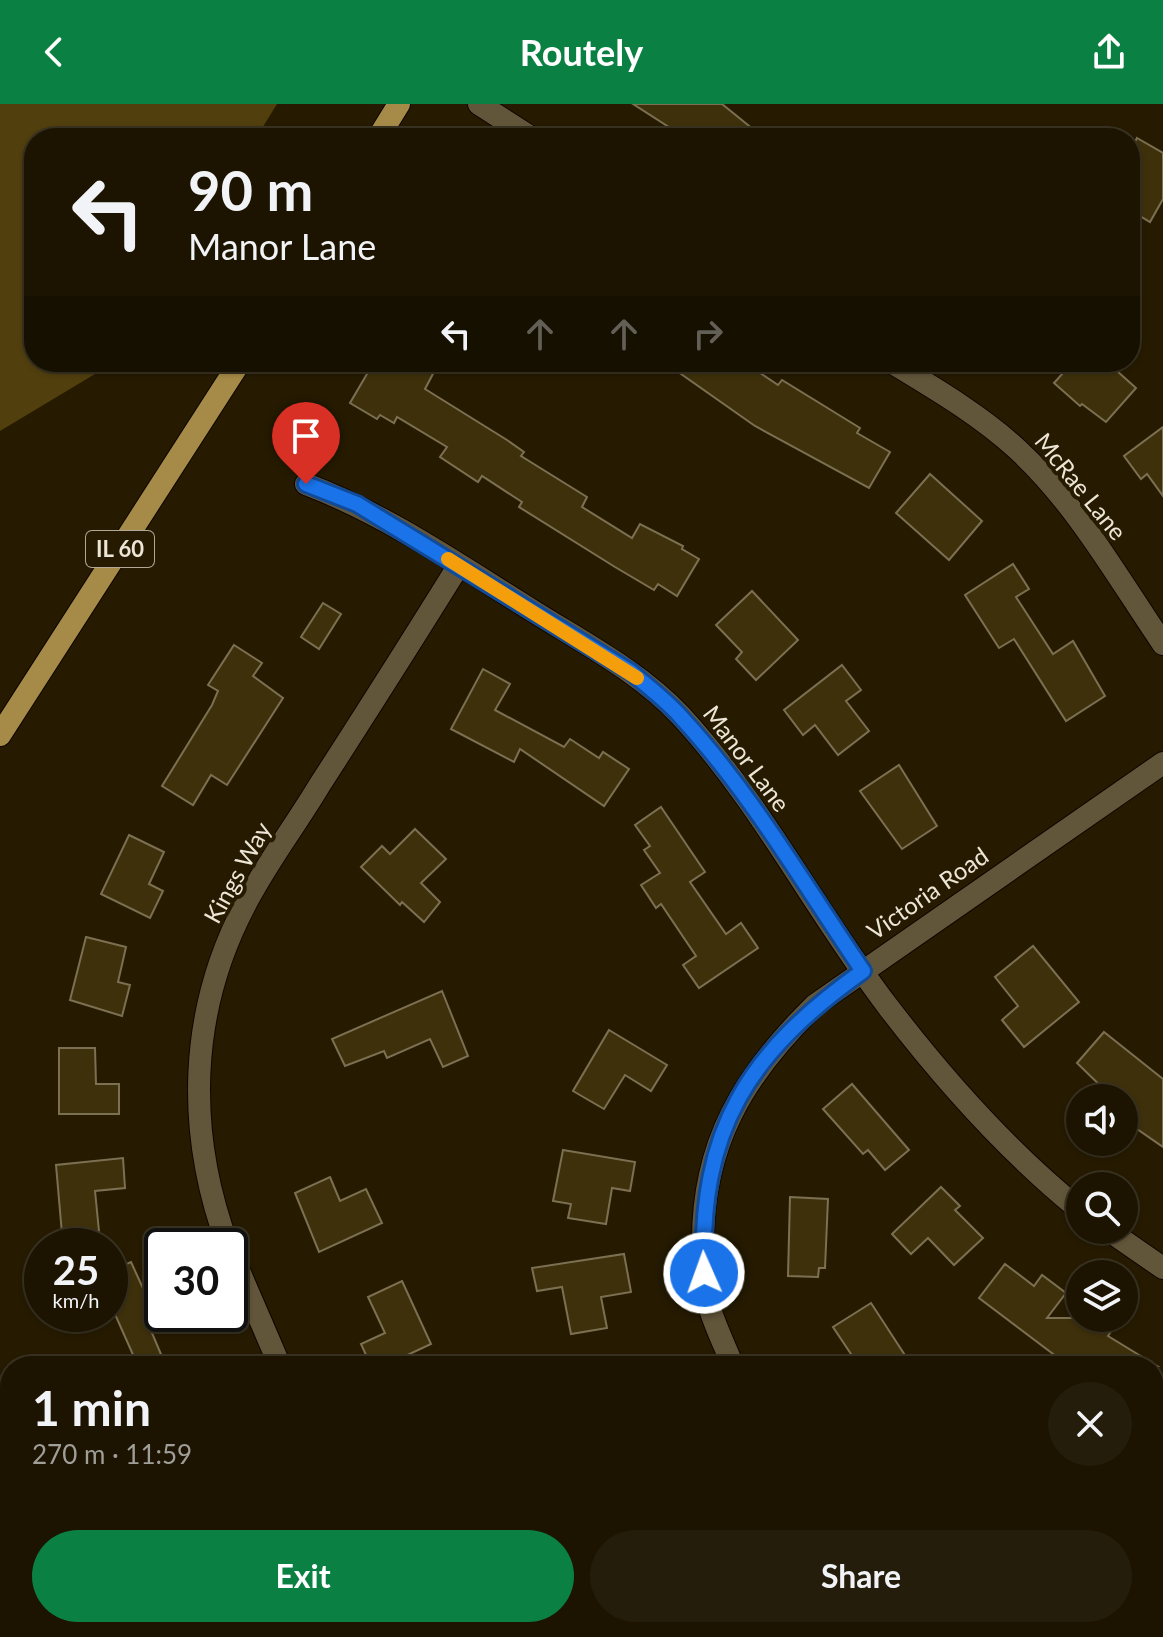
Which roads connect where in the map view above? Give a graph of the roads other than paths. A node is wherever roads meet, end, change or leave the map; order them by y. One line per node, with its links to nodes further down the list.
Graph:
1 (399, 104): 3 (main road)
2 (479, 104): 4 (street)
3 (384, 128)
4 (516, 128)
5 (234, 372): 10 (main road, IL 60)
6 (906, 372): 9 (street, McRae Lane)
7 (306, 484): 8 (street, Manor Lane)
8 (459, 565): 12 (street, Manor Lane); 14 (street, Kings Way)
9 (1163, 644)
10 (0, 735)
11 (1163, 763): 12 (street, Victoria Road)
12 (863, 971): 13 (street, Manor Lane); 19 (street, Victoria Road)
13 (1066, 1197)
14 (222, 1228)
15 (1128, 1244): 16 (street)
16 (1163, 1268)
17 (248, 1292): 18 (street, Kings Way)
18 (276, 1356)
19 (729, 1356)

